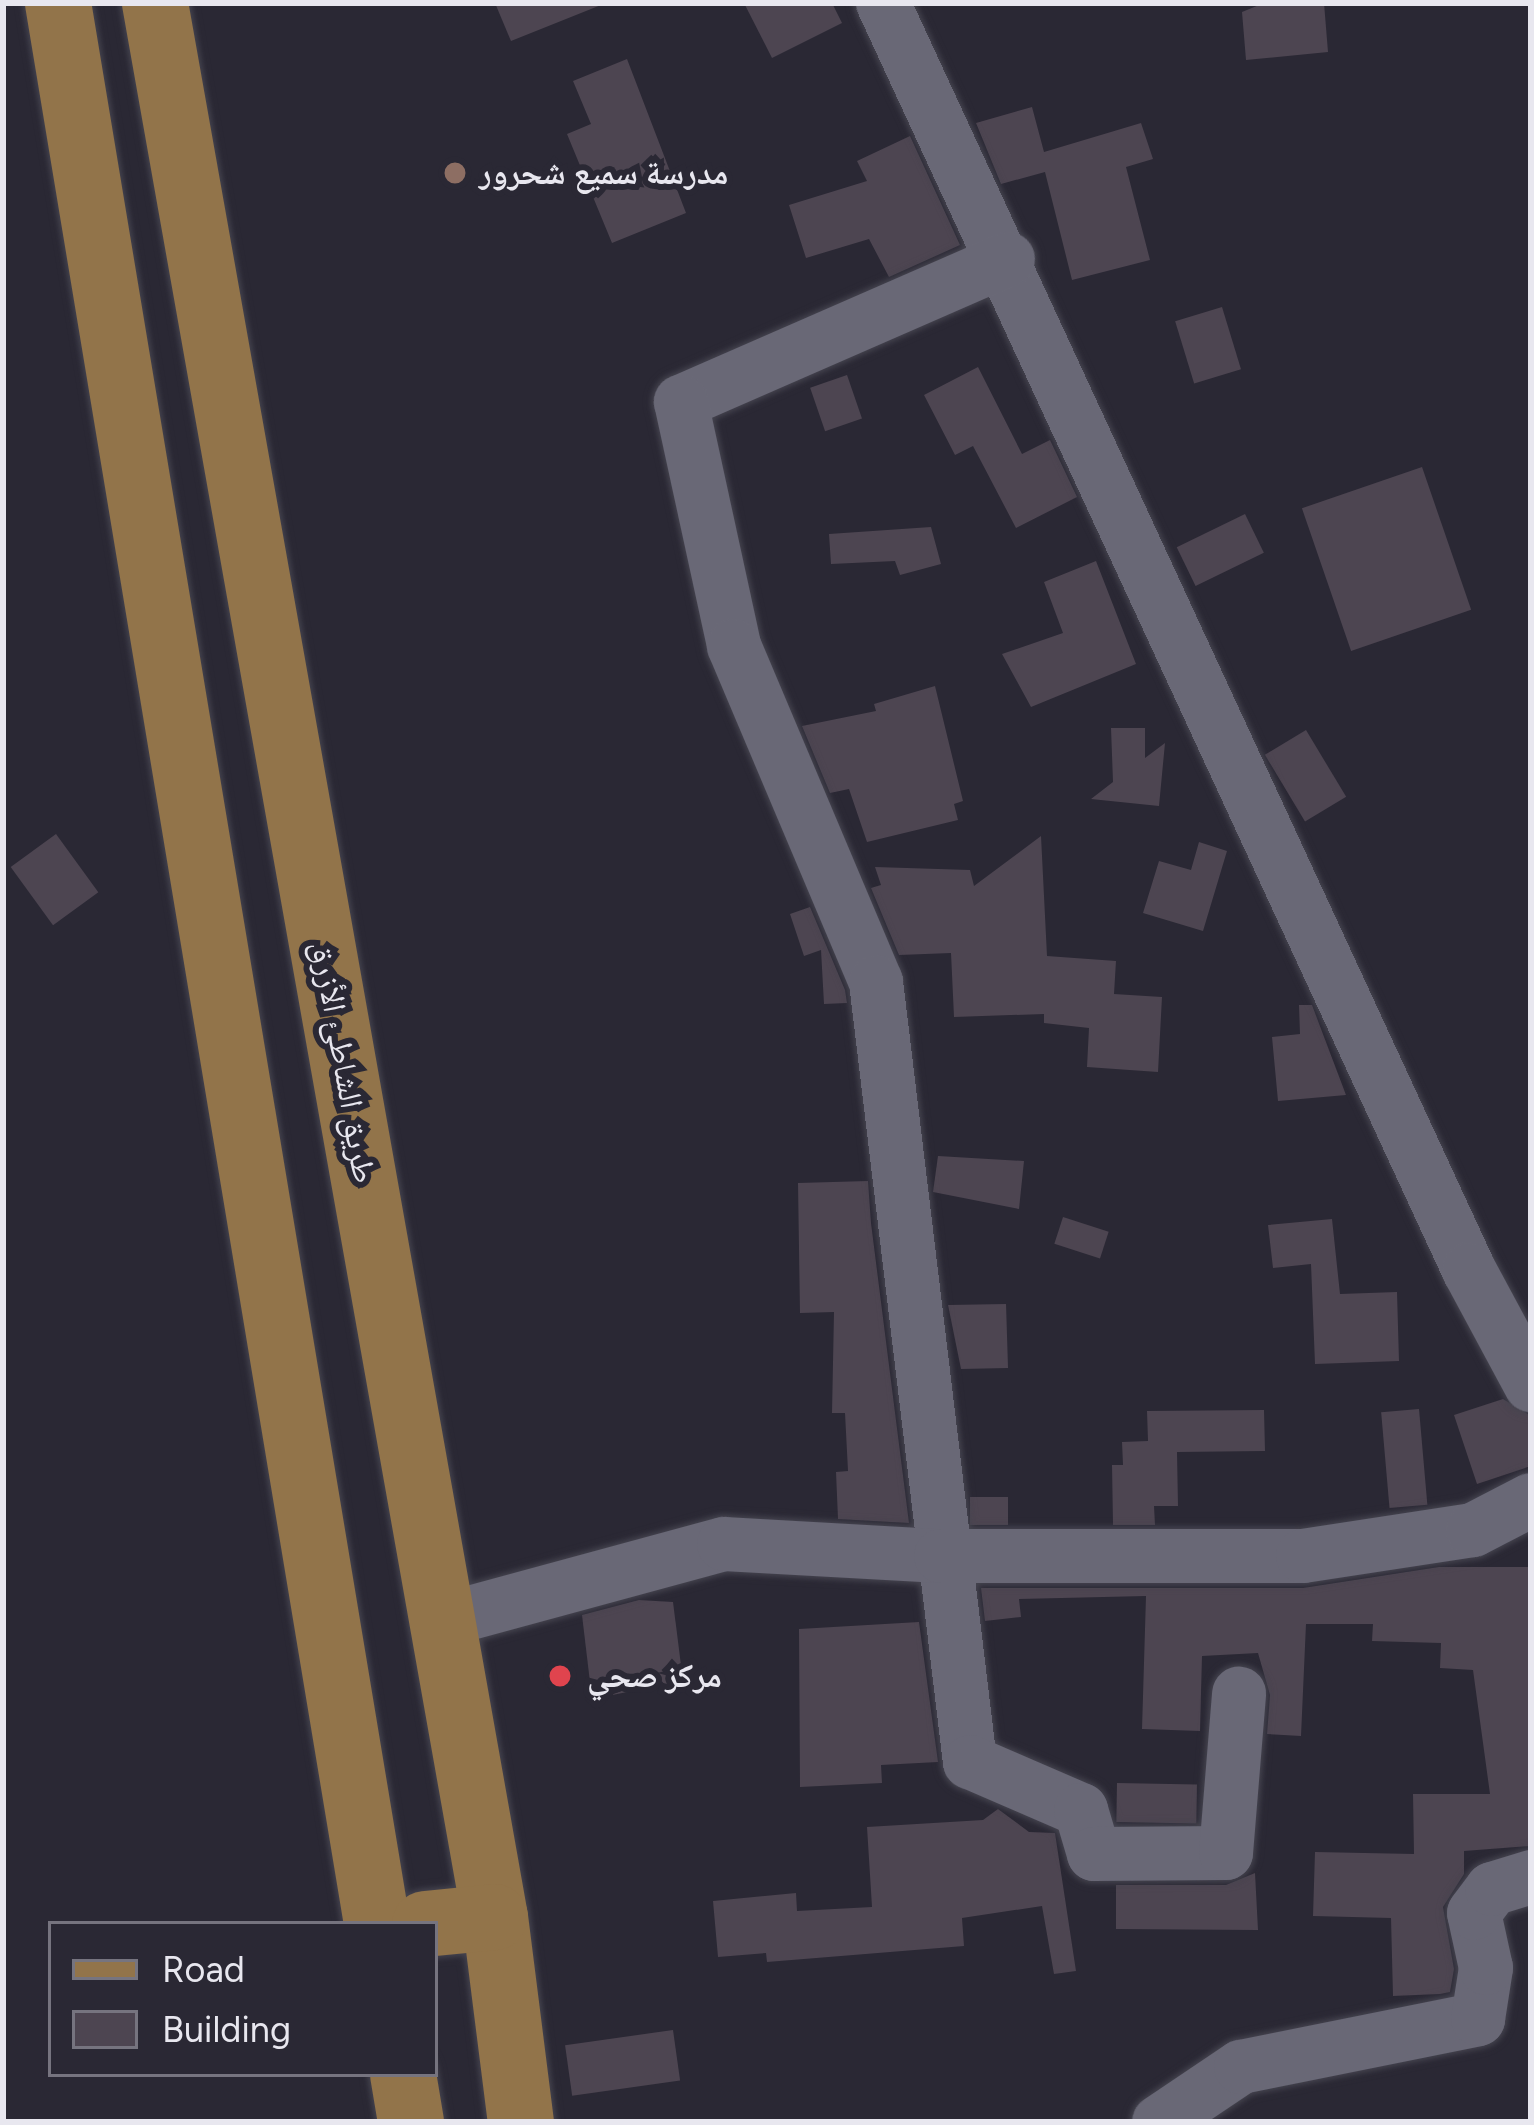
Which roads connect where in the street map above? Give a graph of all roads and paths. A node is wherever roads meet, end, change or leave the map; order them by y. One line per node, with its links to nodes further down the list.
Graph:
1 (58, 3): 6 (main road)
2 (155, 3): 5 (main road, طريق الشاطئ الأزرق)
3 (883, 3): 4 (street)
4 (1008, 259): 7 (street); 9 (street)
5 (238, 469): 6 (main road); 10 (main road, طريق الشاطئ الأزرق)
6 (140, 481): 14 (main road)
7 (1531, 1385)
8 (1531, 1500): 9 (street)
9 (941, 1556): 10 (street); 11 (street)
10 (444, 1620): 13 (main road, طريق الشاطئ الأزرق)
11 (1239, 1694)
12 (1531, 1877): 19 (street)
13 (495, 1917): 15 (main road); 18 (main road, طريق الشاطئ الأزرق)
14 (377, 1921)
15 (438, 1923)
16 (404, 2077): 17 (main road)
17 (411, 2122)
18 (521, 2122)
19 (1159, 2122)

